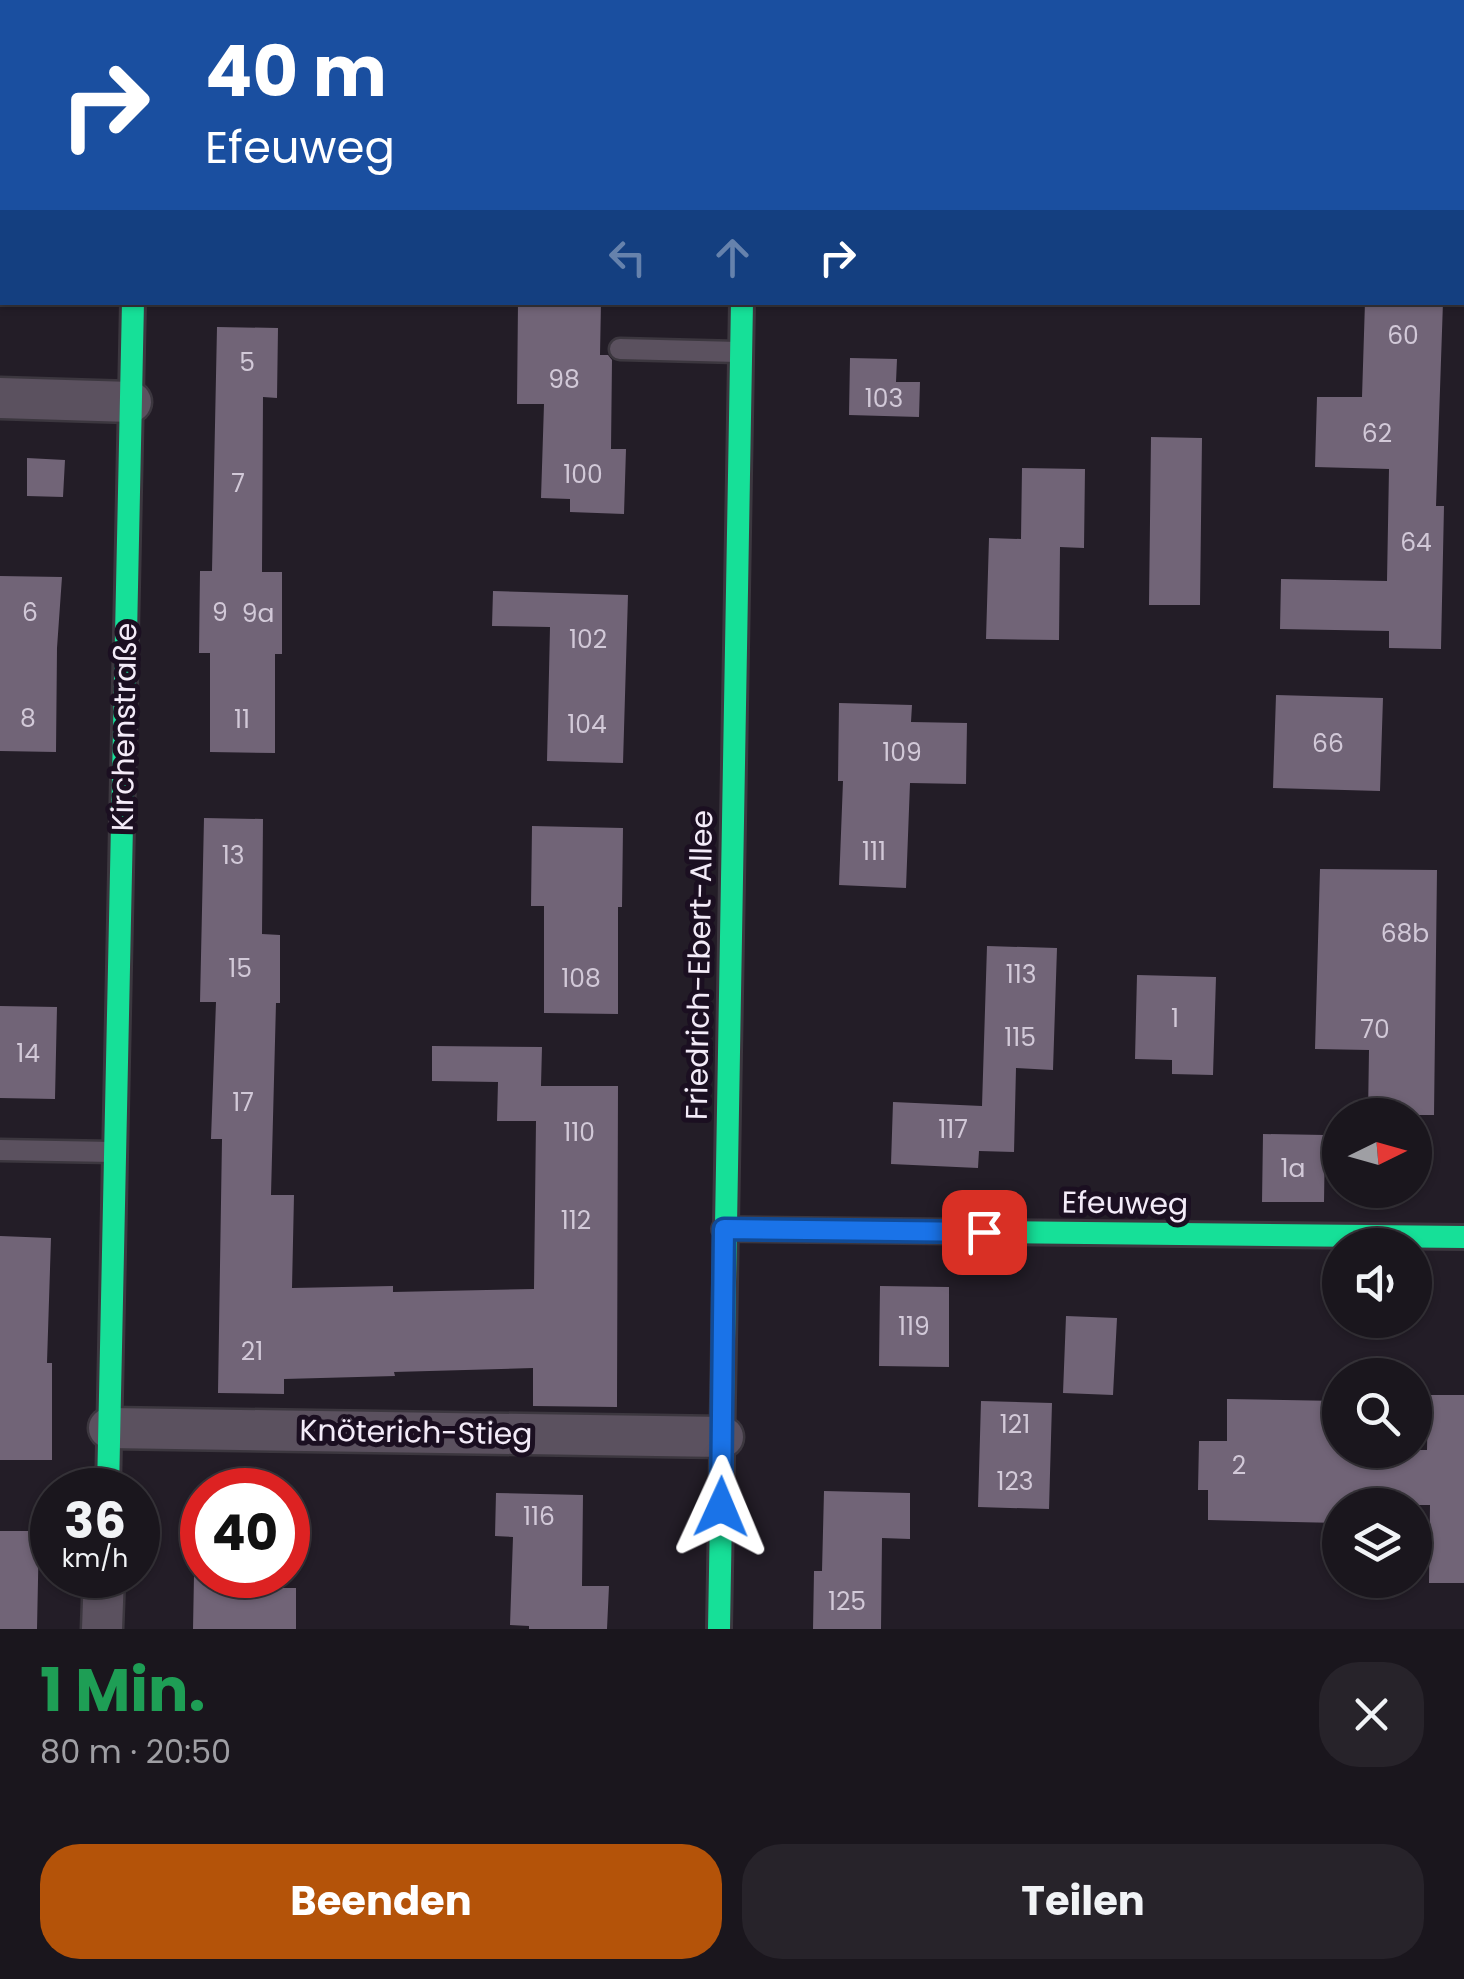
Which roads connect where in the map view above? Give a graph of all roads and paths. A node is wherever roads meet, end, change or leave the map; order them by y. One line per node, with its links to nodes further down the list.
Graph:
1 (133, 305): 6 (street, Kirchenstraße)
2 (742, 305): 4 (street, Friedrich-Ebert-Allee)
3 (620, 348): 4 (lane)
4 (741, 352): 9 (street, Friedrich-Ebert-Allee)
5 (0, 398): 6 (street)
6 (131, 402): 8 (street, Kirchenstraße)
7 (0, 1150): 8 (lane)
8 (116, 1152): 11 (street, Kirchenstraße)
9 (724, 1229): 10 (street, Efeuweg); 12 (street, Friedrich-Ebert-Allee)
10 (1464, 1237)
11 (109, 1428): 12 (street, Knöterich-Stieg); 13 (street, Kirchenstraße)
12 (723, 1436): 16 (street, Friedrich-Ebert-Allee)
13 (108, 1468)
14 (103, 1598): 15 (street)
15 (102, 1629)
16 (718, 1629)

